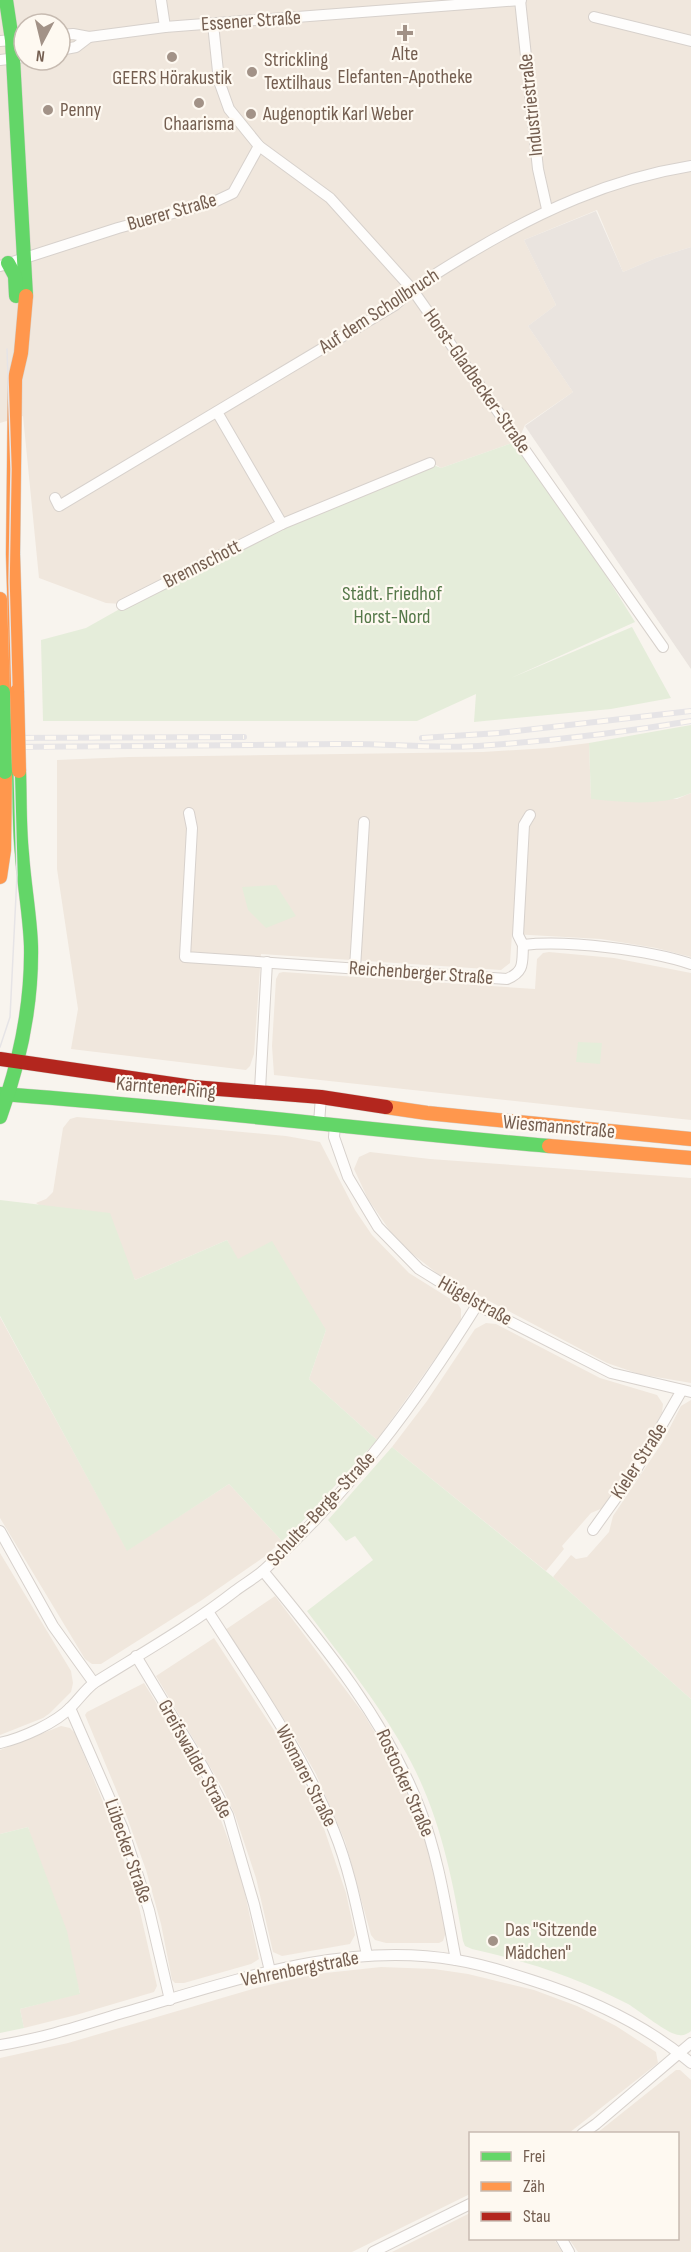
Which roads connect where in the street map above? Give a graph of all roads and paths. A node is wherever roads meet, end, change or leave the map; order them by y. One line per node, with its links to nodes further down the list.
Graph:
1 (6, 0): 11 (main road)
2 (161, 0): 8 (street)
3 (364, 0): 5 (street)
4 (520, 0): 5 (street, Essener Straße); 17 (street, Industriestraße)
5 (365, 13): 7 (street, Essener Straße)
6 (594, 17): 12 (street)
7 (213, 24): 8 (street, Essener Straße); 15 (street)
8 (165, 27): 10 (street, Essener Straße)
9 (72, 34): 10 (street, Essener Straße)
10 (89, 38): 13 (street, Essener Straße)
11 (12, 40)
12 (691, 41)
13 (72, 48)
14 (13, 72): 18 (main road)
15 (259, 146): 18 (street, Buerer Straße); 20 (street, Horst-Gladbecker-Straße)
16 (691, 166): 17 (street, Auf dem Schollbruch)
17 (547, 209): 20 (street, Auf dem Schollbruch)
18 (23, 259): 19 (street, Buerer Straße); 21 (main road)
19 (4, 265): 21 (main road)
20 (412, 289): 22 (street, Auf dem Schollbruch); 28 (street, Horst-Gladbecker-Straße)
21 (22, 342): 29 (main road)
22 (217, 412): 24 (street, Auf dem Schollbruch); 25 (street)
23 (430, 464): 25 (street, Brennschott)
24 (55, 498)
25 (282, 524): 27 (street, Brennschott)
26 (0, 599): 29 (main road)
27 (122, 605)
28 (663, 647)
29 (10, 692): 33 (main road, bridge); 39 (main road, bridge)
30 (189, 813): 35 (street, Reichenberger Straße)
31 (530, 815): 34 (street, Reichenberger Straße)
32 (364, 822): 37 (street)
33 (0, 877)
34 (523, 945): 36 (street); 37 (street, Reichenberger Straße)
35 (267, 962): 37 (street, Reichenberger Straße); 40 (street)
36 (691, 964)
37 (355, 968)
38 (0, 1059): 39 (main road, Kärntener Ring)
39 (18, 1063): 40 (main road, Kärntener Ring); 41 (main road)
40 (260, 1090): 42 (main road, Kärntener Ring)
41 (4, 1094): 44 (main road); 45 (main road, Kärntener Ring)
42 (321, 1097): 43 (main road, Kärntener Ring); 45 (street)
43 (427, 1113): 48 (main road, Wiesmannstraße)
44 (0, 1117)
45 (319, 1123): 46 (main road, Kärntener Ring)
46 (335, 1125): 47 (main road, Kärntener Ring); 50 (street, Hügelstraße)
47 (424, 1135): 49 (main road, Wiesmannstraße)
48 (691, 1139)
49 (691, 1158)
50 (477, 1305): 51 (street, Hügelstraße); 54 (street, Schulte-Berge-Straße)
51 (687, 1391): 53 (street, Kieler Straße)
52 (0, 1530): 57 (street)
53 (593, 1530)
54 (263, 1571): 55 (street, Schulte-Berge-Straße); 61 (street, Rostocker Straße)
55 (208, 1612): 56 (street, Schulte-Berge-Straße); 60 (street, Wismarer Straße)
56 (136, 1656): 57 (street, Schulte-Berge-Straße); 62 (street, Greifswalder Straße)
57 (94, 1683): 58 (street, Schulte-Berge-Straße)
58 (70, 1708): 59 (street, Schulte-Berge-Straße); 63 (street, Lübecker Straße)
59 (0, 1743)
60 (367, 1955): 61 (street, Vehrenbergstraße); 62 (street, Vehrenbergstraße)
61 (456, 1960): 66 (street, Vehrenbergstraße)
62 (270, 1971): 63 (street, Vehrenbergstraße)
63 (170, 2000): 65 (street, Vehrenbergstraße)
64 (691, 2043): 66 (street)
65 (0, 2045)
66 (680, 2054): 67 (street, Vehrenbergstraße); 68 (street)
67 (691, 2063)
68 (584, 2132)
69 (469, 2205): 70 (street)
70 (373, 2252)

